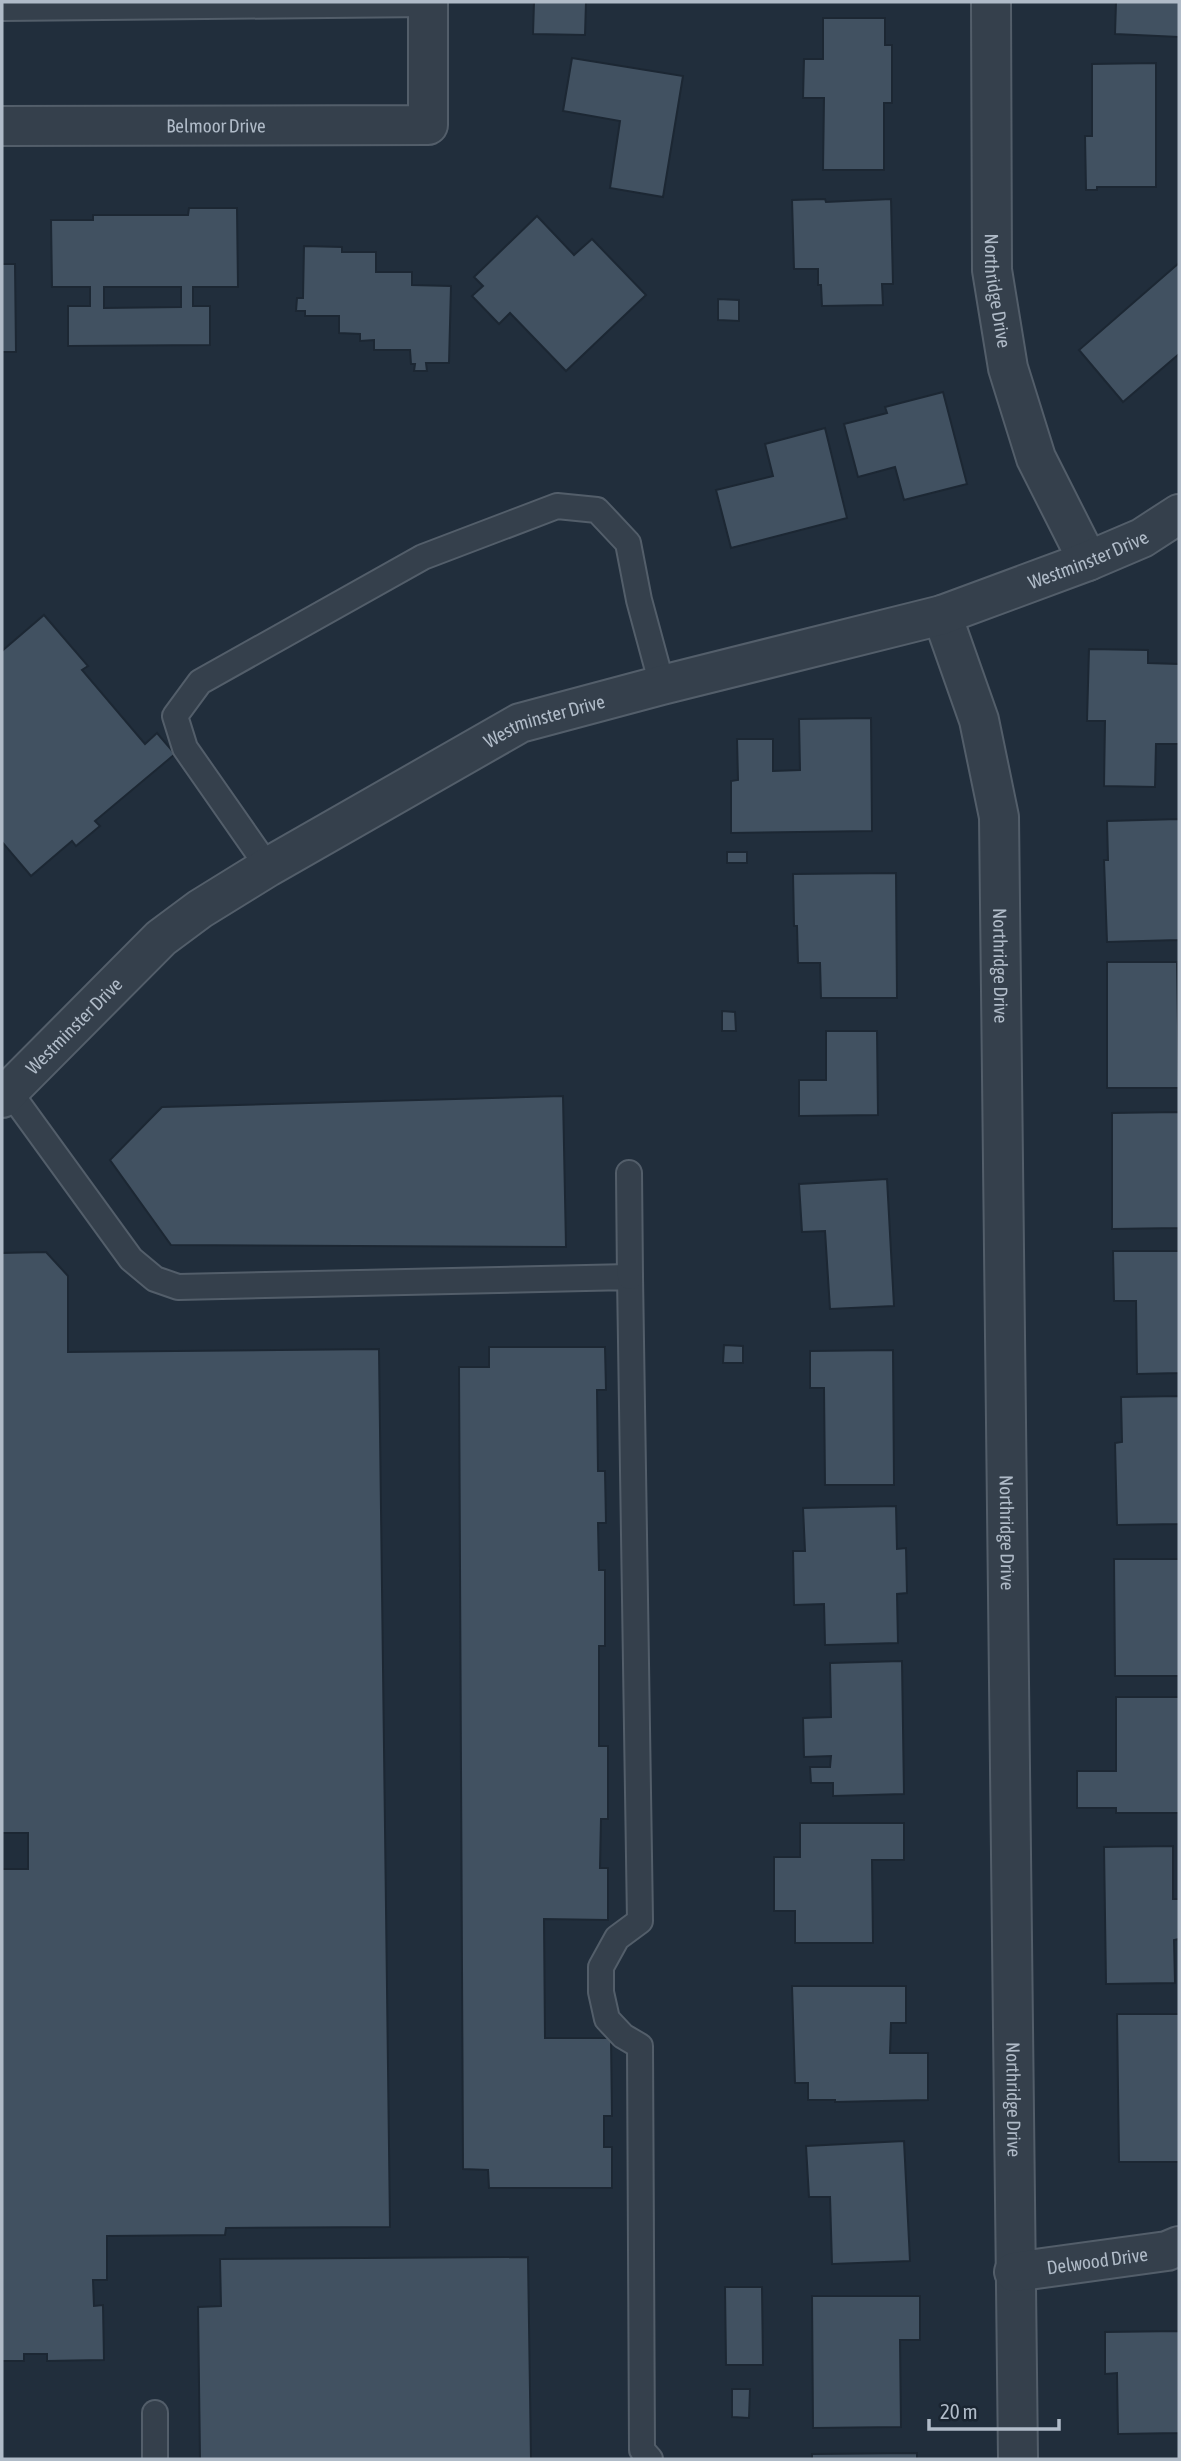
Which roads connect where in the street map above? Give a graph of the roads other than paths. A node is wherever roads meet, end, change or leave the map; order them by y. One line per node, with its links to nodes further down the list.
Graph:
1 (990, 2): 6 (street, Northridge Drive)
2 (428, 3): 3 (lane); 4 (street, Belmoor Drive)
3 (2, 8)
4 (2, 126)
5 (1179, 514): 6 (street, Westminster Drive)
6 (1088, 561): 7 (street, Westminster Drive)
7 (942, 615): 8 (street, Westminster Drive); 14 (street, Northridge Drive)
8 (662, 685): 9 (street, Westminster Drive); 9 (lane)
9 (268, 867): 10 (street, Westminster Drive)
10 (5, 1095): 12 (lane)
11 (629, 1173): 12 (lane)
12 (630, 1277): 17 (lane)
13 (1179, 2246): 14 (street, Delwood Drive)
14 (1014, 2272): 18 (street, Northridge Drive)
15 (155, 2413): 16 (lane)
16 (155, 2459)
17 (650, 2459)
18 (1018, 2459)

